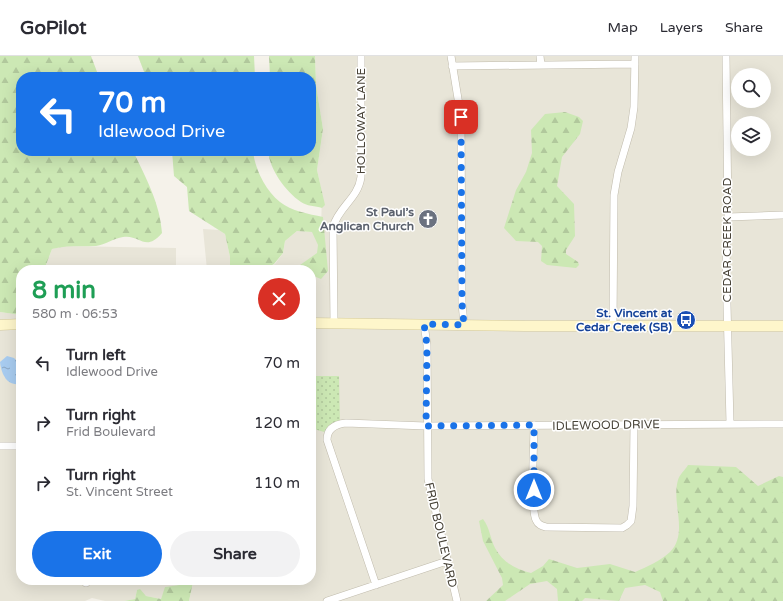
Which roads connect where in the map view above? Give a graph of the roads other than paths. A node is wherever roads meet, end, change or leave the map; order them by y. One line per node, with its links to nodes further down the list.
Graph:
1 (361, 56): 11 (street, HOLLOWAY LANE)
2 (451, 56): 8 (street)
3 (540, 56): 7 (street)
4 (635, 56): 6 (street)
5 (726, 56): 10 (street, CEDAR CREEK ROAD)
6 (635, 64): 7 (street); 17 (street)
7 (541, 65): 8 (street)
8 (452, 66): 16 (street)
9 (783, 215): 10 (street)
10 (728, 217): 19 (street, CEDAR CREEK ROAD)
11 (334, 322): 12 (street); 14 (street)
12 (316, 323)
13 (16, 324): 15 (street)
14 (424, 324): 16 (street); 24 (street, FRID BOULEVARD)
15 (0, 325)
16 (464, 325): 17 (street)
17 (613, 326): 19 (street)
18 (783, 326): 19 (street)
19 (728, 327): 20 (street, CEDAR CREEK ROAD)
20 (730, 423): 21 (street, IDLEWOOD DRIVE); 22 (street, IDLEWOOD DRIVE)
21 (634, 424): 23 (street, IDLEWOOD DRIVE); 23 (street)
22 (783, 424)
23 (534, 425): 24 (street, IDLEWOOD DRIVE)
24 (426, 426): 27 (street, FRID BOULEVARD); 28 (street, IDLEWOOD DRIVE)
25 (0, 446): 26 (street)
26 (16, 446)
27 (447, 561): 28 (street); 30 (street, FRID BOULEVARD)
28 (376, 585): 29 (street)
29 (327, 601)
30 (457, 601)

